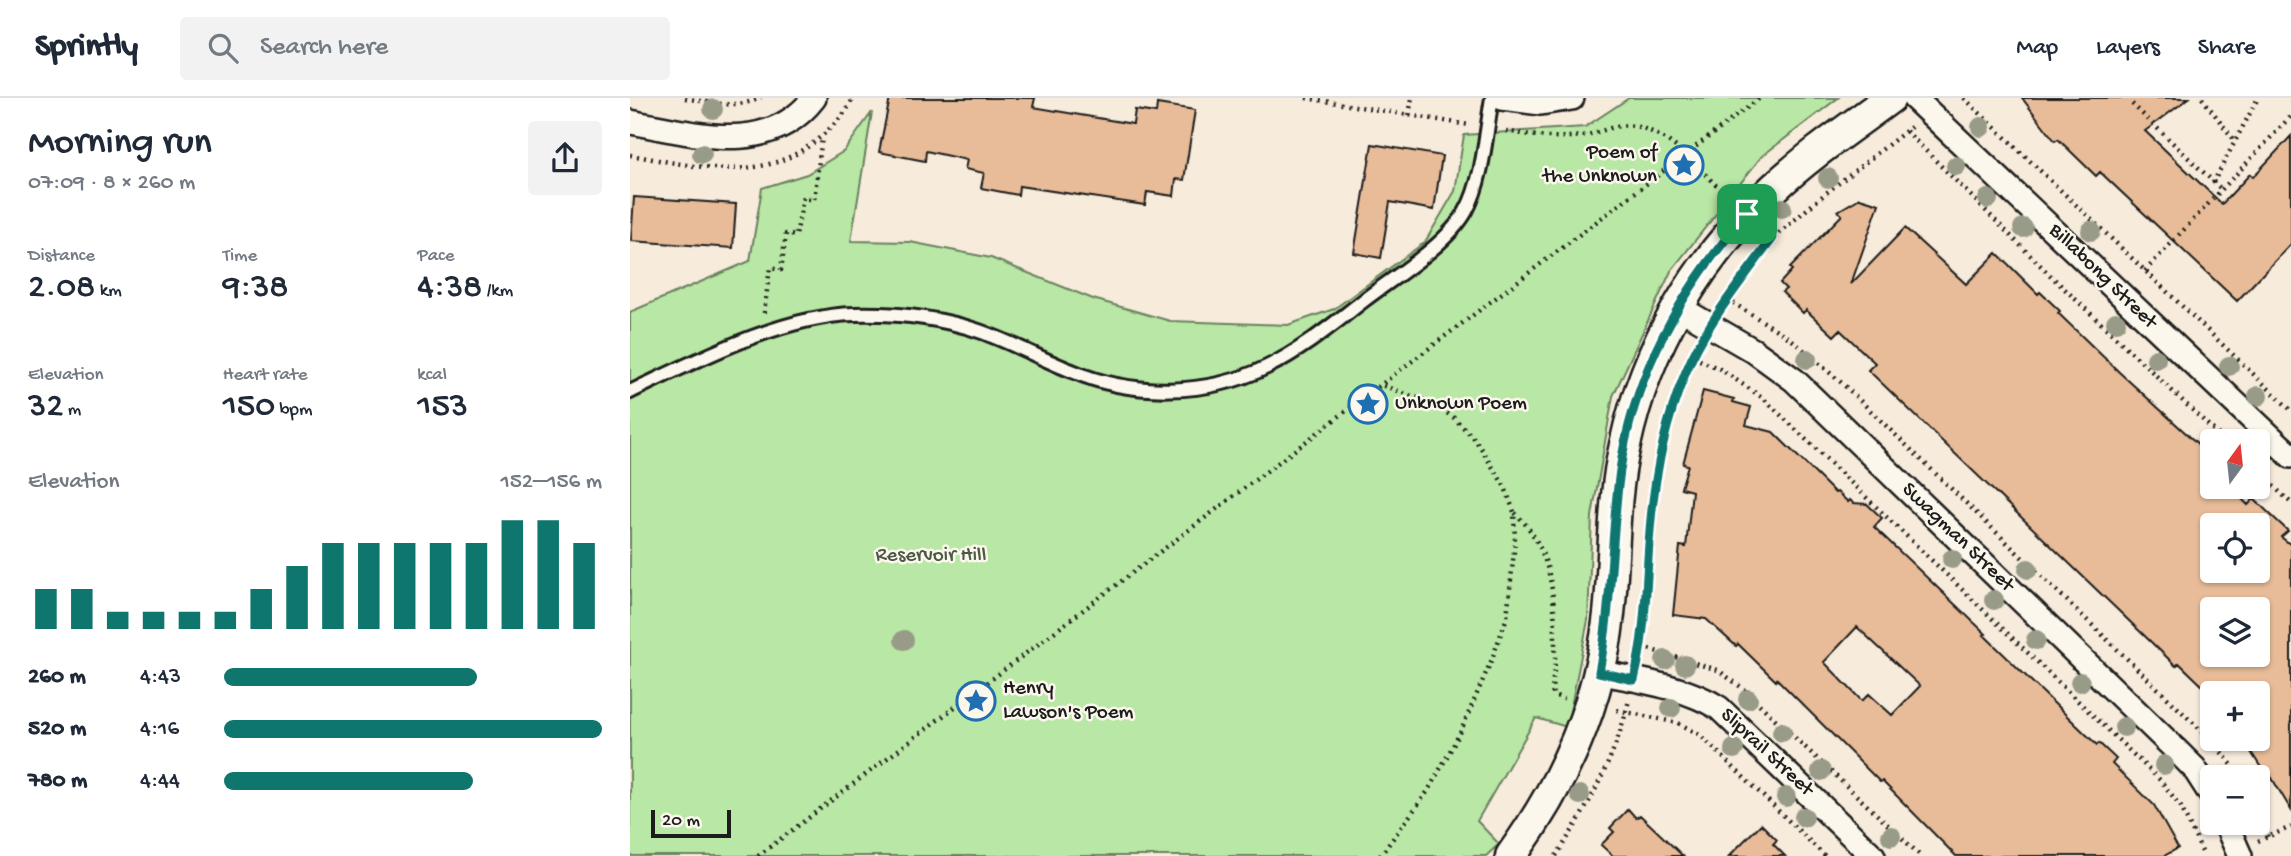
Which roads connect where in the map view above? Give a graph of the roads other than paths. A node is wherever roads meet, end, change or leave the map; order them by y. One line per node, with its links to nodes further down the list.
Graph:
1 (814, 98): 7 (street)
2 (1492, 98): 9 (lane)
3 (1502, 98): 4 (street)
4 (1572, 98)
5 (1891, 98): 8 (street)
6 (1922, 106): 10 (street, Billabong Street)
7 (630, 122)
8 (1678, 307): 11 (street); 12 (street, Swagman Street)
9 (630, 391)
10 (2291, 456)
11 (1599, 672): 14 (street); 15 (street, Sliprail Street)
12 (2200, 777)
13 (2231, 835): 16 (street)
14 (1511, 856)
15 (1874, 856)
16 (2240, 856)

